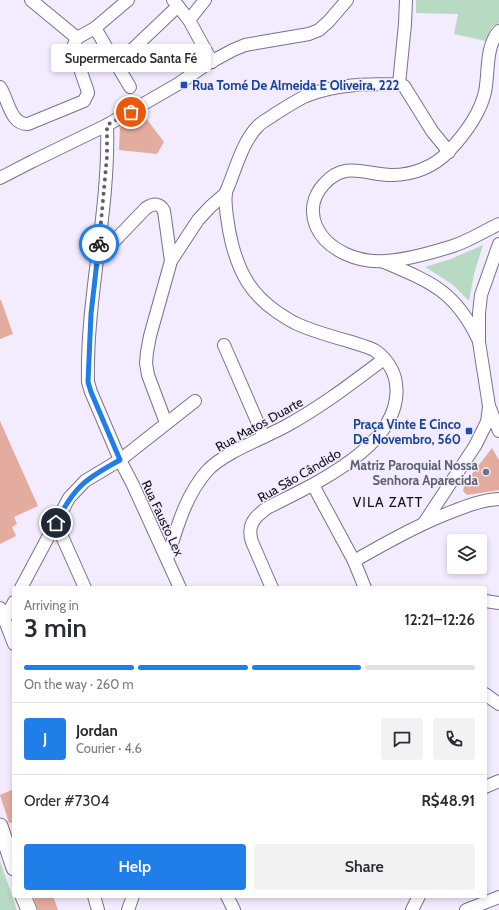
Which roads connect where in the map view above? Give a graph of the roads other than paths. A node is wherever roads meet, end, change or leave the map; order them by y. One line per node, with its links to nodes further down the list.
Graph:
1 (31, 0): 10 (street)
2 (128, 0): 8 (street)
3 (206, 0): 7 (street)
4 (347, 0): 11 (street)
5 (406, 0): 13 (street)
6 (175, 3): 7 (street); 12 (street)
7 (189, 20): 11 (street)
8 (95, 28): 10 (street); 12 (street)
9 (499, 31): 17 (street)
10 (77, 38): 14 (street)
11 (212, 62): 16 (street)
12 (116, 65): 15 (street)
13 (398, 84): 17 (street); 19 (street, Rua São Cândido)
14 (0, 87)
15 (130, 87)
16 (107, 125): 18 (street); 22 (street, Rua Fausto Lex)
17 (449, 152): 24 (street)
18 (0, 178)
19 (226, 193): 23 (street); 27 (street, Rua São Cândido)
20 (499, 224): 24 (street)
21 (499, 244): 25 (street)
22 (98, 258): 23 (street); 33 (street, Rua Fausto Lex)
23 (171, 261): 30 (street)
24 (383, 261): 25 (street)
25 (479, 342): 29 (street)
26 (224, 345): 32 (street)
27 (384, 359): 32 (street, Rua Matos Duarte); 34 (street, Rua São Cândido)
28 (195, 401): 30 (street)
29 (489, 406): 31 (street); 37 (street)
30 (166, 423): 33 (street)
31 (499, 431)
32 (264, 437): 38 (street, Rua Matos Duarte)
33 (120, 460): 36 (street); 38 (street, Rua Fausto Lex)
34 (313, 485): 39 (street); 43 (street, Rua São Cândido)
35 (499, 499): 37 (street)
36 (56, 523): 40 (street); 41 (street)
37 (424, 523): 39 (street)
38 (167, 559): 42 (street, Rua Fausto Lex)
39 (354, 561): 44 (street)
40 (22, 586)
41 (84, 586)
42 (179, 586)
43 (271, 586)
44 (364, 586)
45 (487, 601): 46 (street)
46 (499, 603)
47 (12, 604): 48 (street)
48 (2, 614): 49 (street)
49 (12, 639)
50 (487, 695): 51 (street)
51 (499, 704)
52 (499, 781): 53 (street)
53 (487, 786)
54 (0, 826): 55 (main road)
55 (12, 862)
56 (499, 897): 67 (street)
57 (24, 898): 62 (main road)
58 (95, 898): 63 (street)
59 (131, 898): 64 (street)
60 (228, 898): 65 (street)
61 (418, 898): 66 (street)
62 (29, 910)
63 (98, 910)
64 (128, 910)
65 (234, 910)
66 (412, 910)
67 (466, 910)

